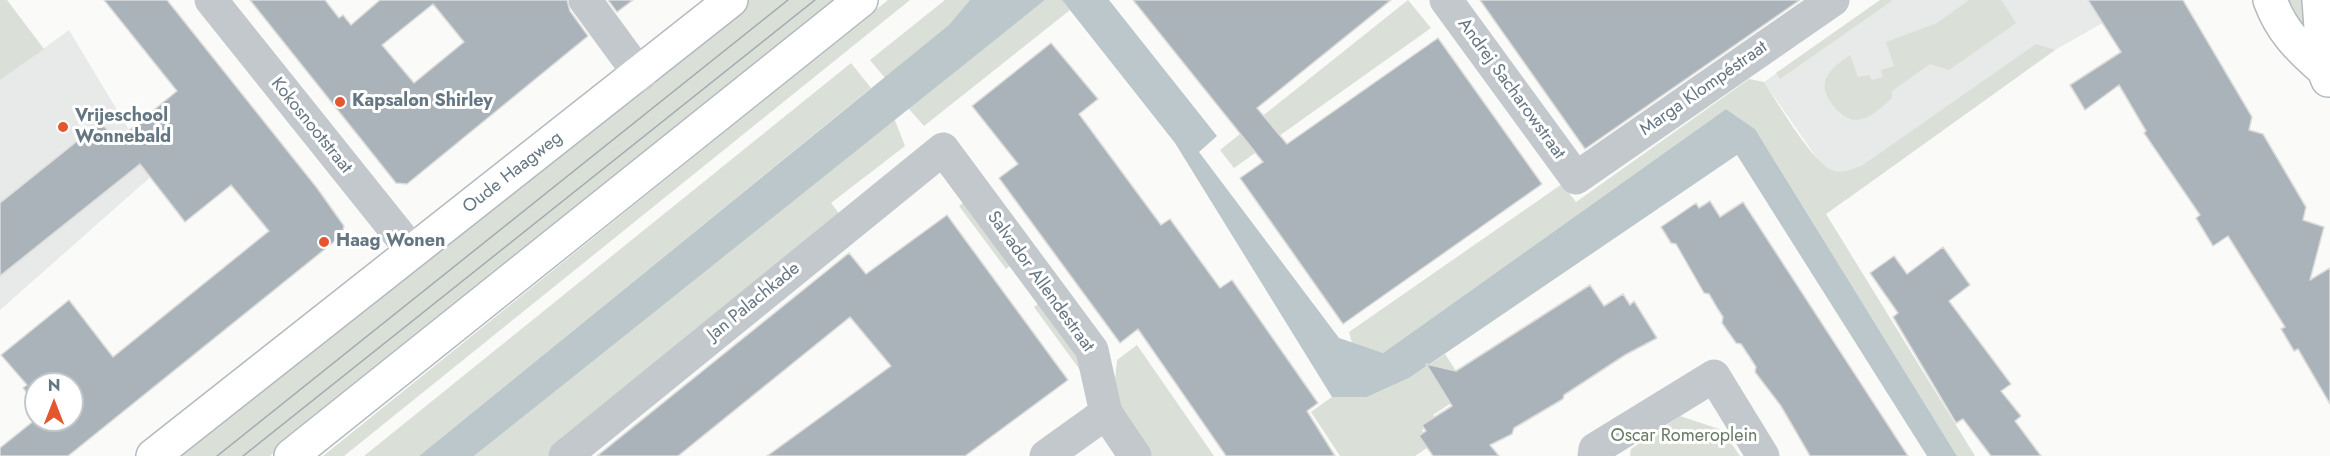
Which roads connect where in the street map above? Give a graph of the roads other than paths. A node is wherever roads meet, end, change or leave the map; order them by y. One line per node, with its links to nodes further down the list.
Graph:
1 (211, 0): 13 (street, Kokosnootstraat)
2 (585, 0): 9 (street)
3 (731, 0): 9 (main road, Oude Haagweg)
4 (861, 0): 16 (main road)
5 (1446, 0): 12 (street, Andrej Sacharowstraat)
6 (1833, 0): 12 (street, Marga Klompéstraat)
7 (2270, 0): 10 (main road)
8 (2319, 0): 10 (main road)
9 (639, 75): 13 (main road, Oude Haagweg)
10 (2327, 77)
11 (943, 149): 14 (street, Salvador Allendestraat); 17 (street, Jan Palachkade)
12 (1576, 178)
13 (412, 251): 15 (main road, Oude Haagweg)
14 (1106, 413): 18 (street); 19 (street, Salvador Allendestraat)
15 (153, 456)
16 (291, 456)
17 (565, 456)
18 (1046, 456)
19 (1135, 456)
20 (1594, 456): 21 (street)
21 (1763, 456)

